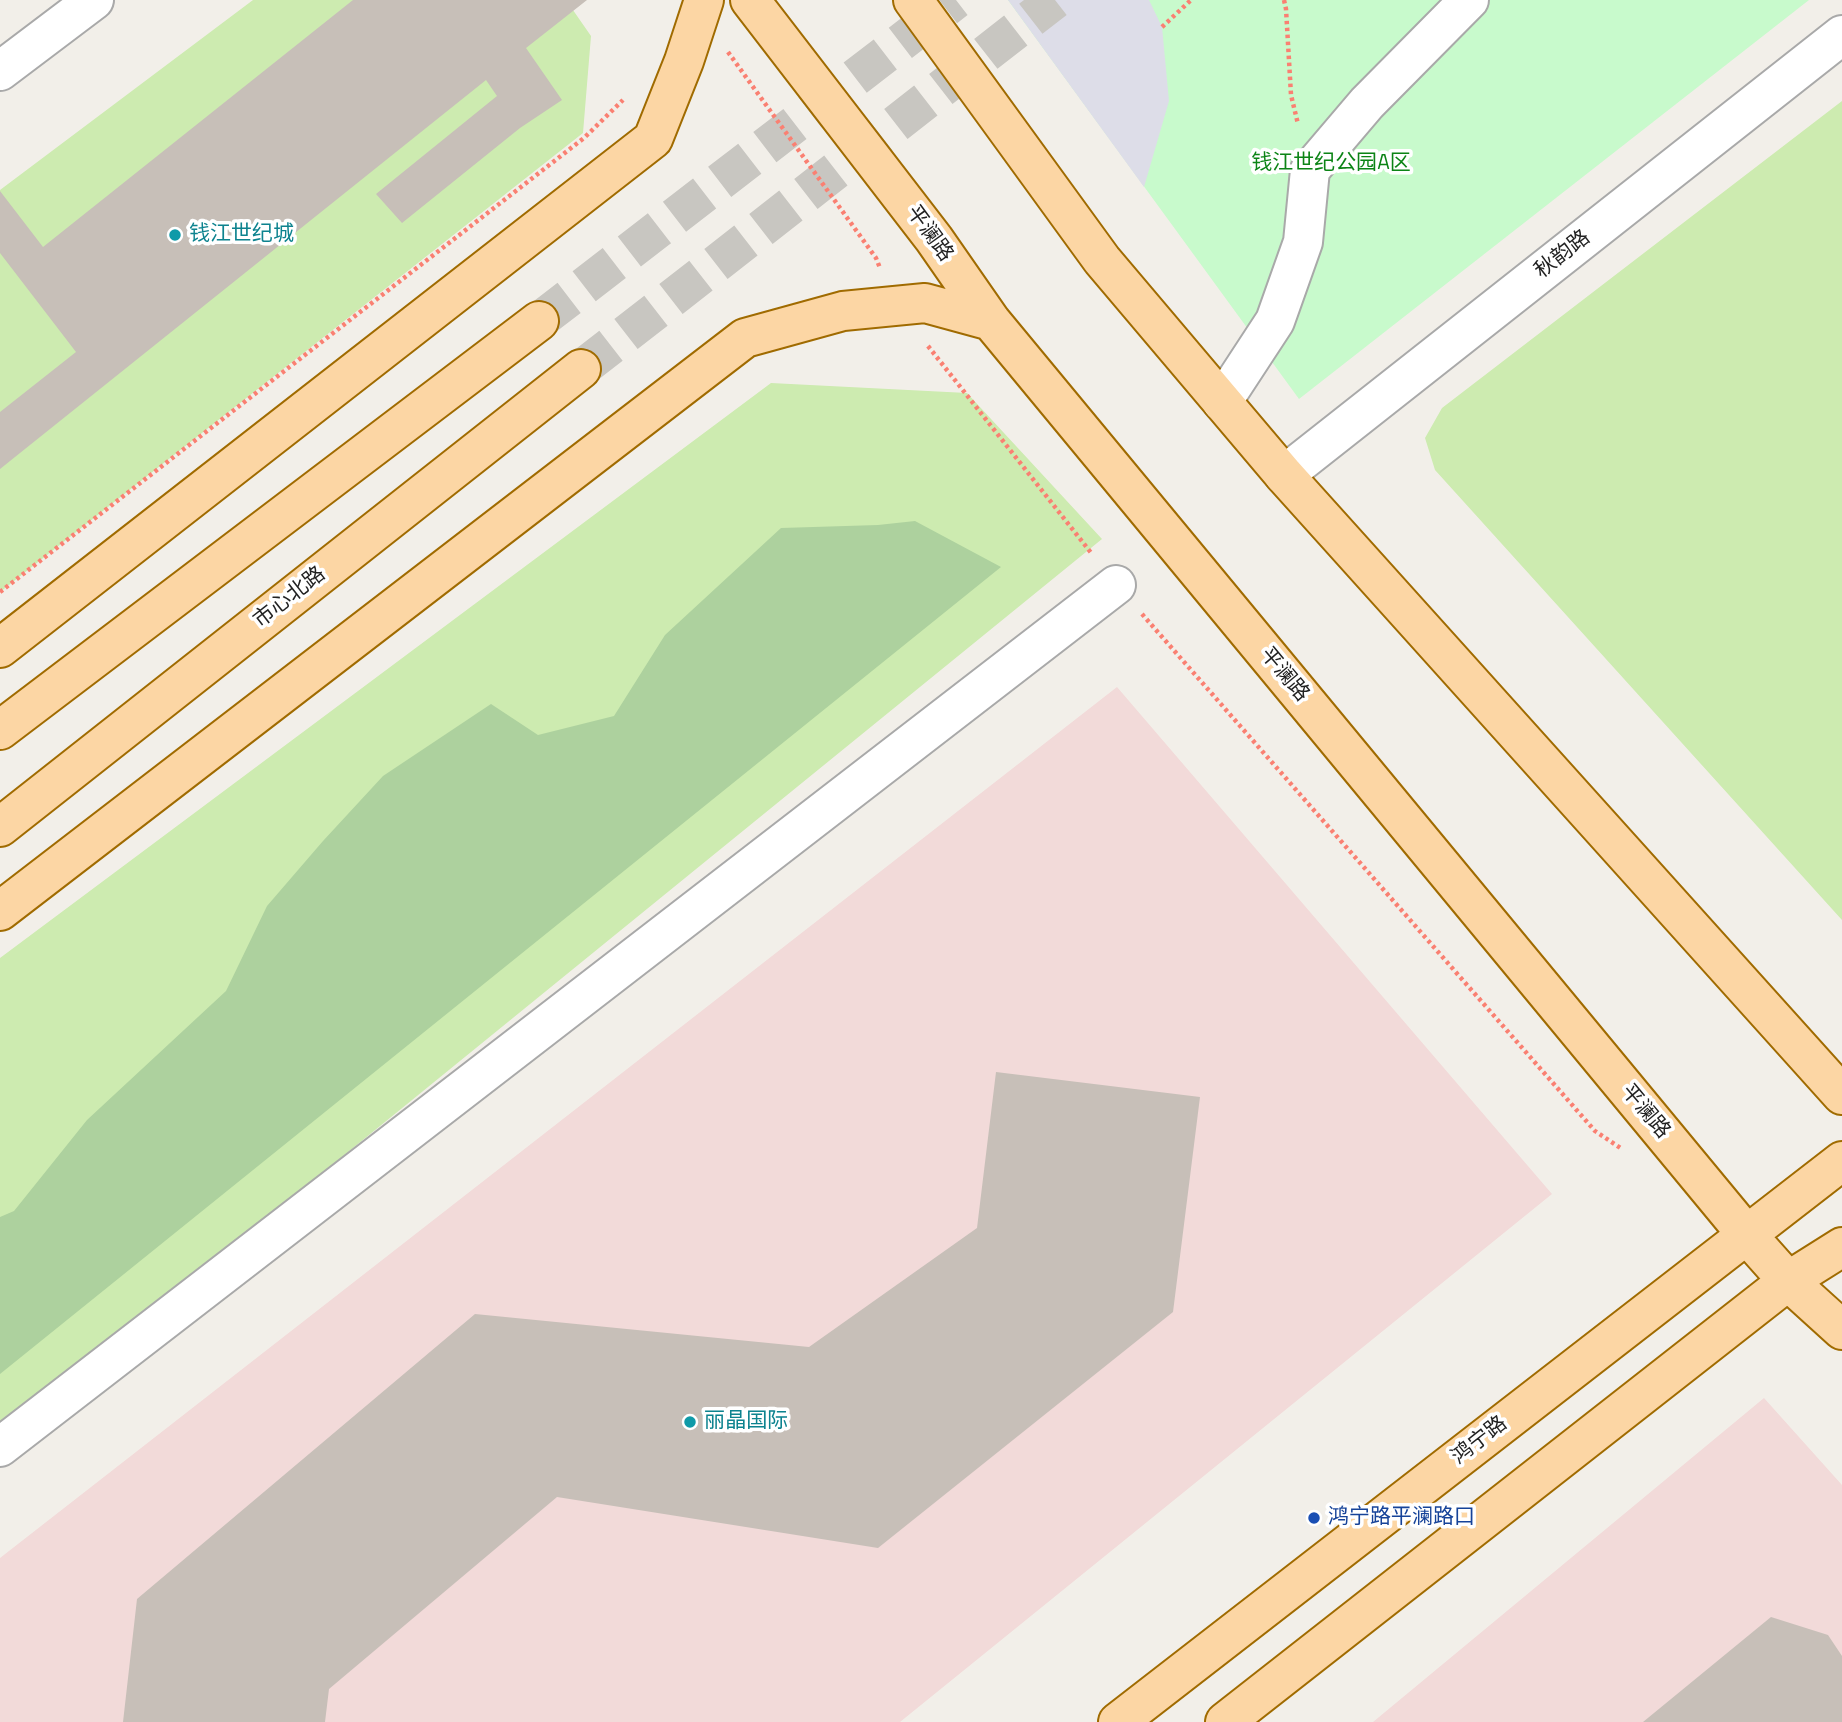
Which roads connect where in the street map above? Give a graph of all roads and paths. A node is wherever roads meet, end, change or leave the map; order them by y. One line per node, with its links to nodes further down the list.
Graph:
1 (94, 0): 10 (street)
2 (750, 0): 15 (main road, 平澜路)
3 (913, 0): 17 (main road)
4 (1191, 0): 8 (path)
5 (1284, 0): 12 (path)
6 (1469, 0): 12 (street)
7 (702, 6): 13 (path); 21 (main road)
8 (1162, 27)
9 (1842, 35): 18 (street, 秋韵路)
10 (0, 71)
11 (626, 96): 20 (path)
12 (1310, 170): 17 (street)
13 (897, 306): 15 (main road); 19 (path); 24 (main road)
14 (539, 321): 22 (main road)
15 (991, 321): 28 (main road, 平澜路)
16 (581, 369): 23 (main road, 市心北路)
17 (1222, 402): 18 (main road)
18 (1284, 475): 25 (main road)
19 (1116, 584): 26 (path); 32 (street)
20 (0, 592)
21 (0, 648)
22 (0, 730)
23 (0, 827)
24 (0, 911)
25 (1842, 1095)
26 (1628, 1153)
27 (1842, 1161): 28 (main road, 鸿宁路)
28 (1747, 1235): 30 (main road, 平澜路); 33 (main road, 鸿宁路)
29 (1842, 1247): 30 (main road)
30 (1788, 1281): 31 (main road, 平澜路); 34 (main road)
31 (1842, 1330)
32 (0, 1447)
33 (1118, 1722)
34 (1225, 1722)

